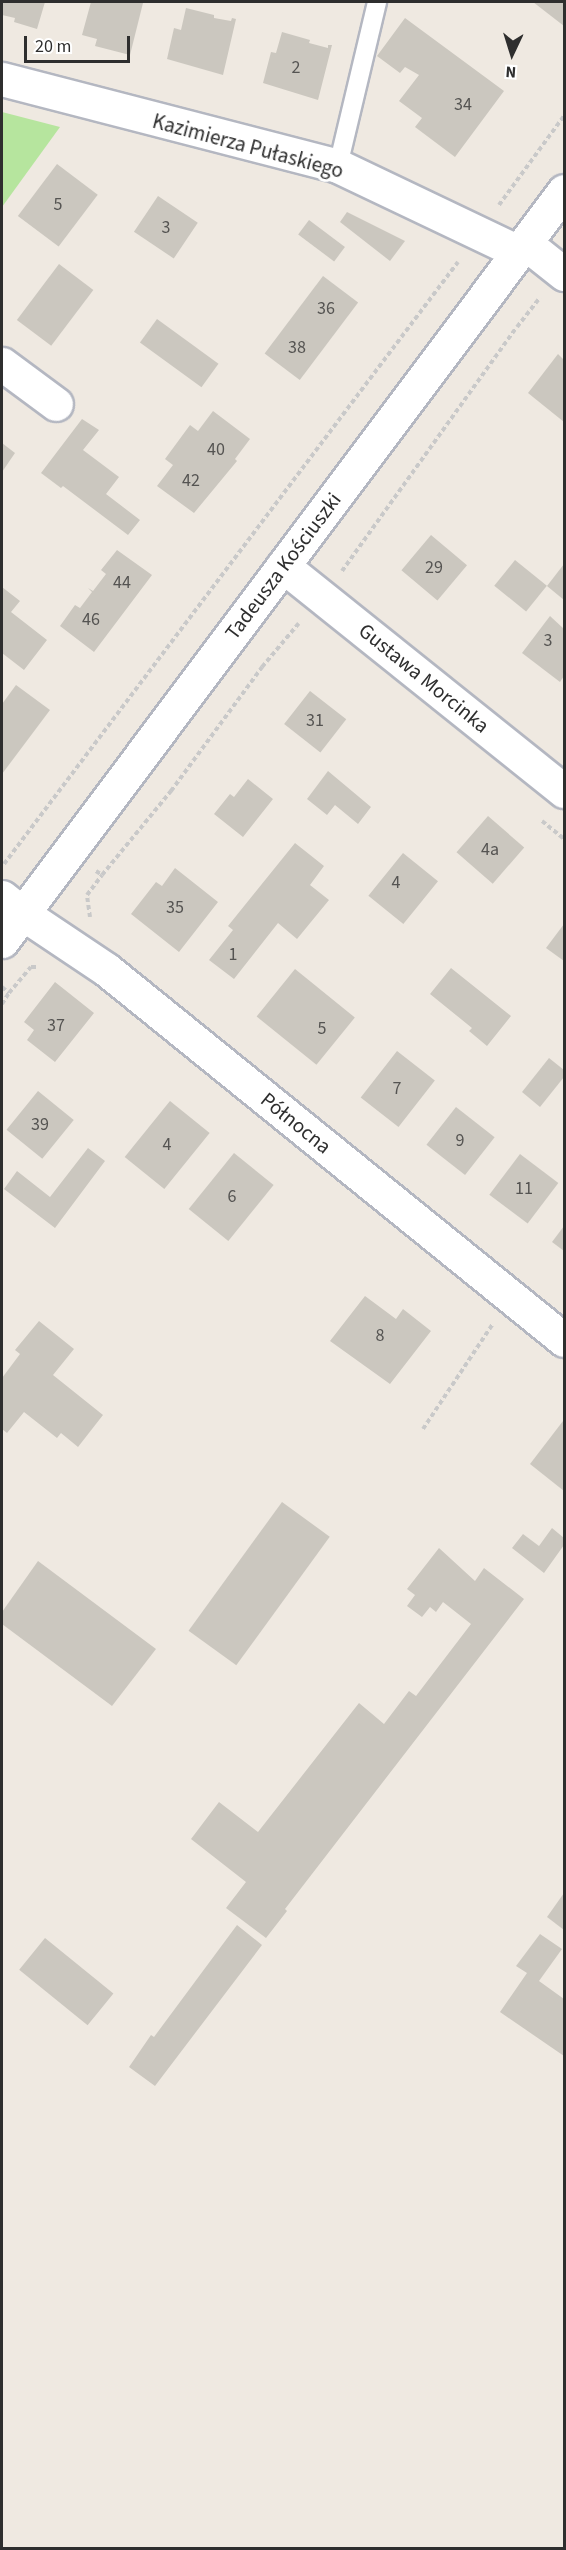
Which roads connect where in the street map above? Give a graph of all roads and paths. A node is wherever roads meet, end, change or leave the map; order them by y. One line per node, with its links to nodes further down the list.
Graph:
1 (377, 2): 4 (lane)
2 (2, 79): 4 (street, Kazimierza Pułaskiego)
3 (564, 116): 6 (path)
4 (338, 166): 6 (street, Kazimierza Pułaskiego)
5 (564, 191): 7 (street, Tadeusza Kościuszki)
6 (478, 234): 7 (street, Kazimierza Pułaskiego); 13 (path)
7 (522, 248): 8 (street, Kazimierza Pułaskiego); 11 (street, Tadeusza Kościuszki)
8 (564, 274)
9 (2, 364): 10 (street)
10 (56, 404)
11 (283, 566): 12 (street, Gustawa Morcinka); 14 (street, Tadeusza Kościuszki)
12 (564, 791)
13 (2, 867)
14 (12, 905): 15 (street, Tadeusza Kościuszki); 18 (street, Północna)
15 (2, 941)
16 (9, 993): 17 (path)
17 (2, 1004)
18 (511, 1297): 19 (street, Północna); 20 (path)
19 (564, 1340)
20 (423, 1429)

